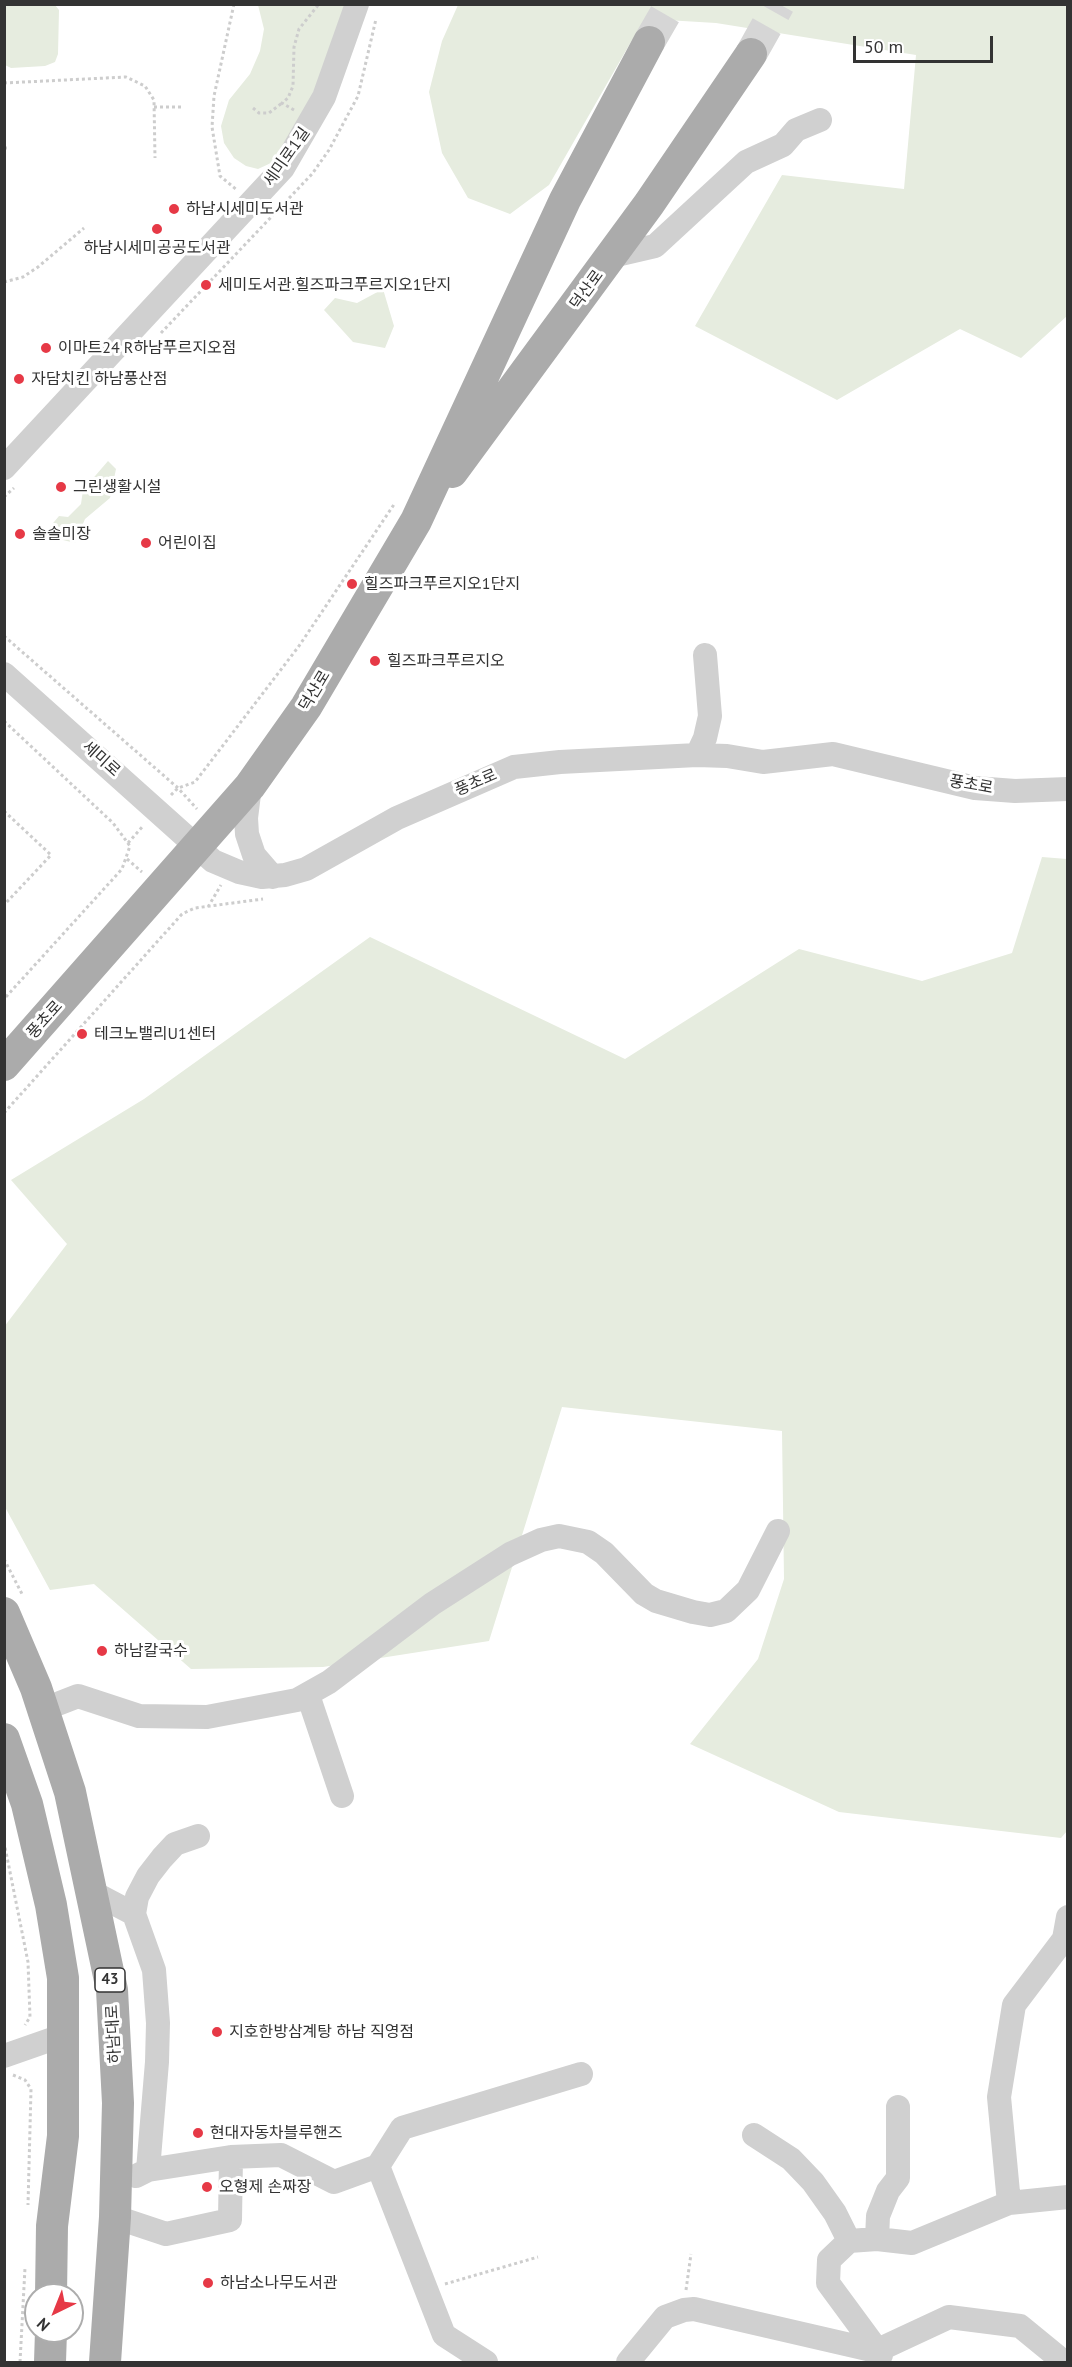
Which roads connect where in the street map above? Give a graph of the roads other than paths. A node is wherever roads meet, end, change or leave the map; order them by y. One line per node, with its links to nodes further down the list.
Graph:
1 (357, 4): 6 (street, 세미로1길)
2 (649, 42): 7 (main road, 덕산로)
3 (751, 54): 5 (main road, 덕산로)
4 (820, 120): 5 (street)
5 (612, 256): 7 (main road, 덕산로)
6 (4, 468)
7 (407, 509): 11 (main road, 덕산로)
8 (705, 655): 10 (street)
9 (4, 674): 13 (street, 세미로)
10 (697, 755): 12 (street, 풍초로); 14 (street, 풍초로)
11 (250, 786): 13 (main road, 덕산로); 14 (street)
12 (1068, 789)
13 (195, 846): 14 (street, 풍초로); 15 (main road, 풍초로)
14 (273, 877)
15 (4, 1065)
16 (778, 1531): 18 (street)
17 (4, 1613): 19 (main road, 하남대로 / 43)
18 (308, 1695): 19 (street); 21 (street)
19 (57, 1704): 23 (main road, 하남대로 / 43)
20 (4, 1739): 26 (main road)
21 (342, 1796)
22 (198, 1836): 24 (street)
23 (94, 1893): 24 (street); 31 (main road, 하남대로 / 43)
24 (134, 1914): 30 (street)
25 (1068, 1917): 38 (street)
26 (64, 2035): 27 (street); 41 (main road)
27 (12, 2061)
28 (581, 2074): 34 (street)
29 (898, 2107): 39 (street)
30 (153, 2131): 31 (street); 35 (street)
31 (117, 2132): 37 (main road, 하남대로 / 43)
32 (754, 2135): 40 (street)
33 (231, 2157): 34 (street); 35 (street); 37 (street)
34 (378, 2166): 46 (street)
35 (148, 2170): 37 (street)
36 (1068, 2197): 38 (street)
37 (115, 2202): 45 (main road, 하남대로 / 43)
38 (1009, 2203): 39 (street)
39 (877, 2239): 40 (street)
40 (849, 2241): 43 (street)
41 (51, 2283)
42 (51, 2343): 44 (main road)
43 (883, 2357): 47 (street); 48 (street)
44 (50, 2362)
45 (105, 2362)
46 (486, 2362)
47 (628, 2362)
48 (1064, 2362)

